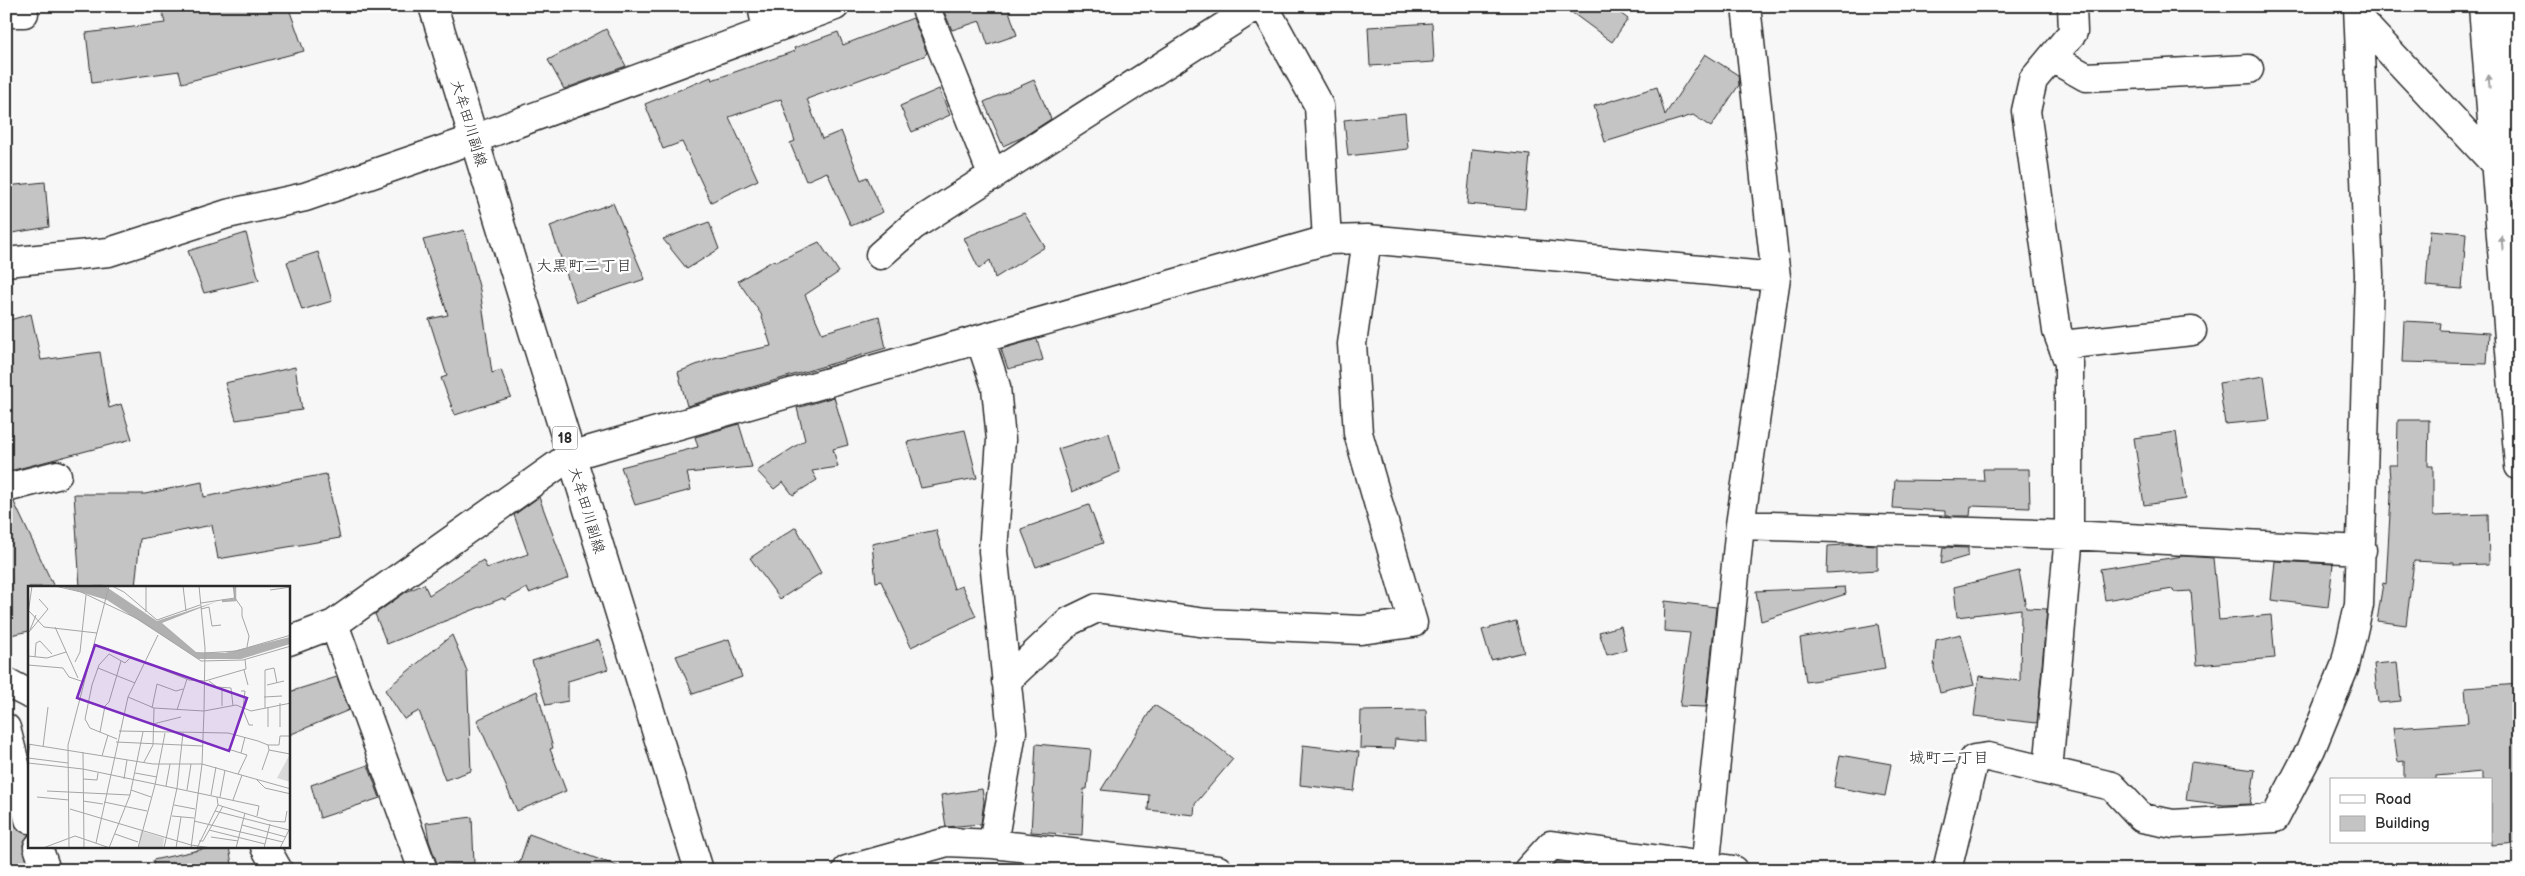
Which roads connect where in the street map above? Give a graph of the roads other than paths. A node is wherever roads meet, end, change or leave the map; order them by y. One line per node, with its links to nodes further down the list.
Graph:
1 (433, 6): 14 (street, 大牟田川副線 / 18)
2 (835, 6): 11 (street)
3 (925, 6): 16 (street)
4 (1256, 6): 16 (street)
5 (1264, 6): 18 (street)
6 (1746, 6): 22 (street)
7 (2072, 6): 12 (street)
8 (2483, 6): 15 (street, one-way to 8)
9 (2507, 6): 15 (street)
10 (2359, 13): 15 (street); 32 (street)
11 (765, 18): 14 (street)
12 (2052, 58): 13 (street); 25 (street)
13 (2249, 69)
14 (474, 139): 20 (street); 26 (street, 大牟田川副線 / 18)
15 (2511, 164): 21 (street, one-way to 15)
16 (993, 176): 19 (street)
17 (1367, 239): 18 (street); 22 (street); 35 (street)
18 (1327, 240): 24 (street)
19 (880, 255)
20 (6, 262)
21 (2511, 274): 27 (street)
22 (1776, 277): 30 (street)
23 (2192, 331): 25 (street)
24 (980, 339): 26 (street); 35 (street)
25 (2062, 345): 31 (street)
26 (570, 456): 33 (street); 46 (street, 大牟田川副線 / 18)
27 (2519, 466)
28 (57, 475): 29 (street)
29 (6, 488)
30 (1740, 525): 31 (street); 42 (street)
31 (2069, 535): 32 (street); 37 (street)
32 (2362, 550): 37 (street)
33 (334, 624): 34 (street); 45 (street)
34 (290, 641)
35 (1006, 681): 39 (street)
36 (6, 728): 38 (street)
37 (2048, 771): 51 (street)
38 (28, 815)
39 (993, 844): 47 (street); 48 (street)
40 (38, 848): 43 (street)
41 (266, 848): 44 (street)
42 (1705, 868): 49 (street); 50 (street)
43 (46, 870)
44 (278, 870)
45 (423, 870)
46 (698, 870)
47 (847, 870)
48 (1218, 870)
49 (1528, 870)
50 (1734, 870)
51 (1947, 870)

